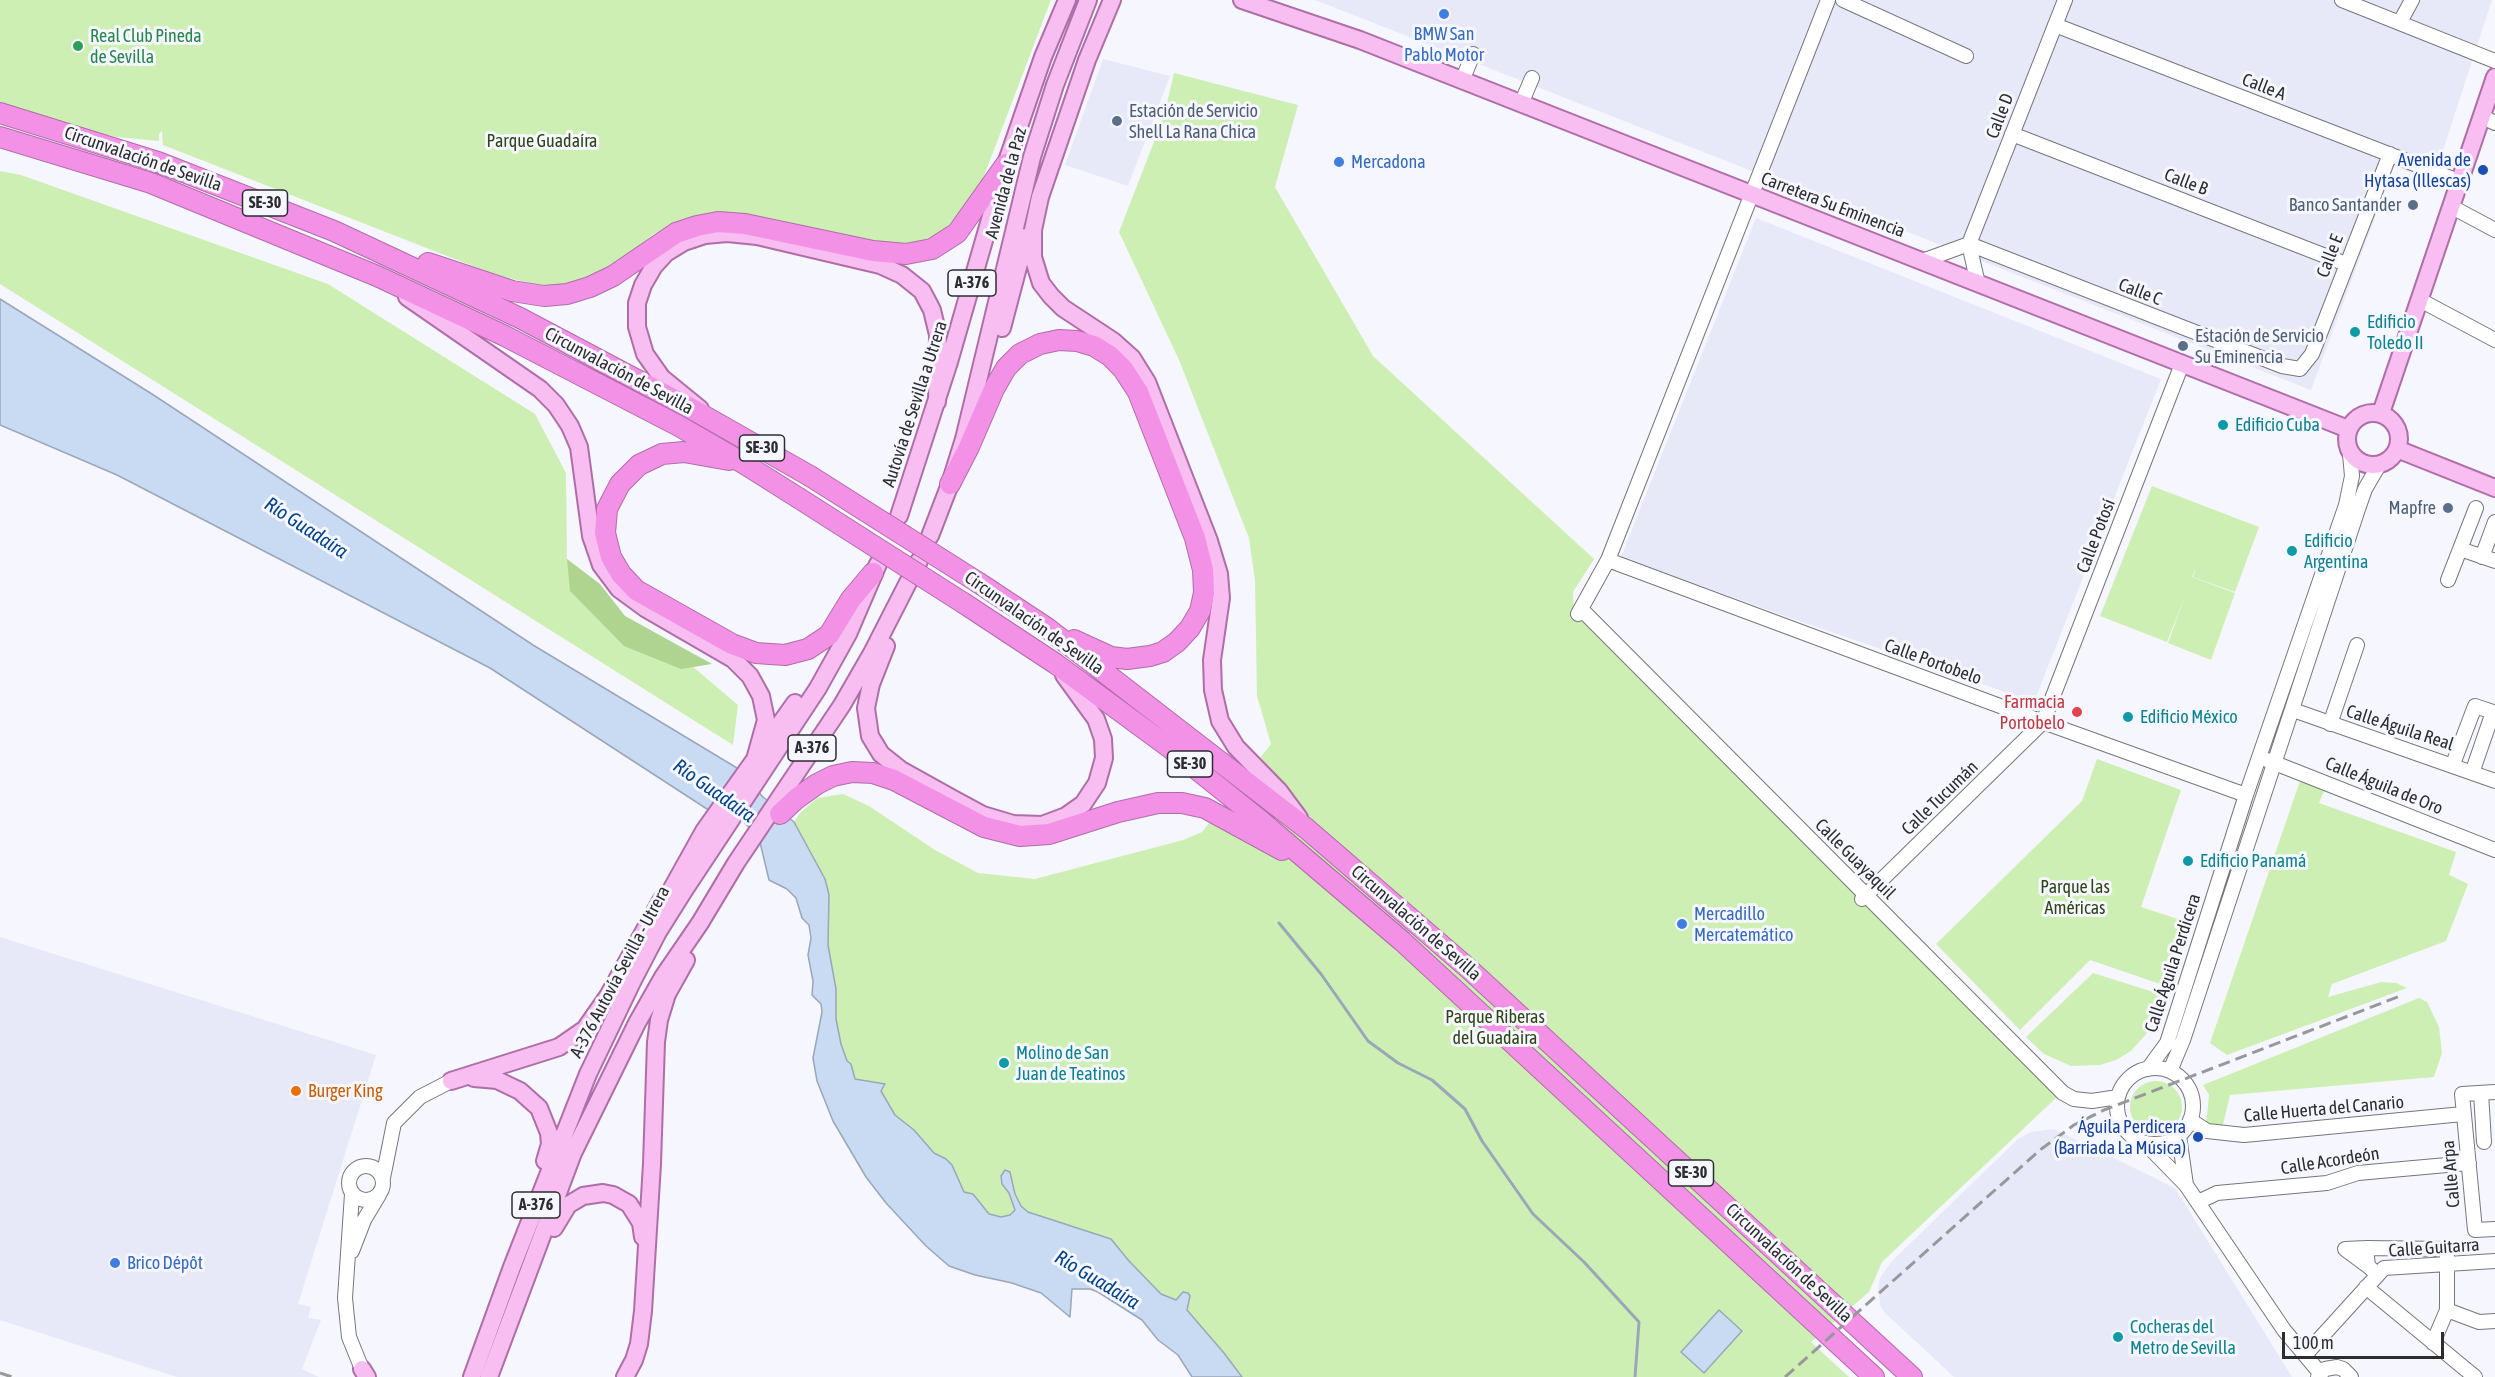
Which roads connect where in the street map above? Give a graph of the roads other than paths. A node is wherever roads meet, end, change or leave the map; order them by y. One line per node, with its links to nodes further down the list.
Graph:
1 (1060, 0): 17 (main road)
2 (1067, 0): 17 (main road, Avenida de la Paz)
3 (1112, 0): 25 (main road)
4 (1242, 0): 12 (main road, Carretera Su Eminencia)
5 (1269, 0): 12 (main road, Carretera Su Eminencia)
6 (1828, 0): 31 (street)
7 (1843, 0): 16 (street)
8 (2065, 0): 14 (street, Calle D)
9 (2342, 0): 13 (street)
10 (2412, 0): 13 (street)
11 (1085, 7): 25 (main road); 49 (main road, Avenida de la Paz)
12 (1302, 22): 21 (main road, Carretera Su Eminencia)
13 (2400, 22): 18 (street)
14 (2055, 25): 26 (street, Calle D); 28 (street, Calle A)
15 (1473, 54): 21 (street)
16 (1966, 56)
17 (1043, 57): 29 (main road, Avenida de la Paz)
18 (2495, 61)
19 (2495, 77): 24 (main road)
20 (1532, 78): 22 (street)
21 (1462, 81): 22 (main road, Carretera Su Eminencia)
22 (1521, 104): 31 (main road, Carretera Su Eminencia)
23 (0, 113): 35 (highway, Circunvalación de Sevilla / SE-30)
24 (2489, 120): 30 (main road)
25 (1062, 130): 32 (main road)
26 (2012, 134): 36 (street, Calle D); 38 (street, Calle B)
27 (0, 137): 39 (highway, Circunvalación de Sevilla / SE-30)
28 (2390, 154): 30 (street, Calle A); 38 (street, Calle E)
29 (1006, 164): 35 (highway); 45 (main road, Autovía de Sevilla a Utrera / A-376)
30 (2461, 182): 33 (main road)
31 (1752, 195): 37 (main road, Carretera Su Eminencia); 62 (street)
32 (1040, 197): 49 (main road); 82 (main road)
33 (2452, 207): 34 (street); 41 (main road)
34 (2495, 230)
35 (334, 231): 47 (highway, Circunvalación de Sevilla / SE-30)
36 (1969, 244): 37 (street); 40 (street); 44 (street, Calle C)
37 (1922, 261): 40 (main road, Carretera Su Eminencia)
38 (2346, 264): 44 (street, Calle E)
39 (377, 276): 52 (highway, Circunvalación de Sevilla / SE-30); 74 (main road)
40 (1978, 284): 43 (main road, Carretera Su Eminencia)
41 (2420, 300): 42 (street); 46 (main road)
42 (2495, 340)
43 (2182, 364): 48 (main road, Carretera Su Eminencia); 71 (street, Calle Potosí)
44 (2300, 369)
45 (937, 402): 47 (main road); 57 (main road, Autovía de Sevilla a Utrera / A-376)
46 (2381, 413): 48 (main road); 50 (main road)
47 (714, 421): 67 (highway, Circunvalación de Sevilla / SE-30, bridge)
48 (2348, 429): 51 (main road)
49 (964, 439): 55 (main road, Avenida de la Paz)
50 (2397, 449): 53 (main road); 54 (main road)
51 (2350, 454): 53 (main road); 73 (street, Calle Águila Perdicera)
52 (743, 463): 64 (highway); 69 (highway, Circunvalación de Sevilla / SE-30, bridge)
53 (2379, 465): 70 (street, Calle Águila Perdicera)
54 (2493, 483)
55 (950, 484): 59 (main road); 67 (highway)
56 (2476, 508): 60 (street)
57 (899, 516)
58 (2495, 522): 61 (street)
59 (930, 536)
60 (2460, 549): 61 (street); 65 (street)
61 (2488, 559)
62 (1608, 560): 71 (street, Calle Portobelo); 88 (street, Calle Guayaquil)
63 (919, 561): 66 (main road, A-376)
64 (876, 568): 74 (main road)
65 (2448, 580)
66 (900, 598): 69 (main road); 79 (main road, A-376)
67 (1047, 628): 82 (highway, Circunvalación de Sevilla / SE-30)
68 (2357, 645): 72 (street)
69 (1056, 664): 87 (highway, Circunvalación de Sevilla / SE-30)
70 (2293, 710): 72 (street, Calle Águila Real); 75 (street, Calle Águila Perdicera)
71 (2043, 722): 80 (street, Calle Portobelo); 88 (street, Calle Tucumán)
72 (2330, 724): 76 (street, Calle Águila Real)
73 (2259, 758): 75 (street, Calle Águila de Oro); 80 (street, Calle Águila Perdicera)
74 (762, 760): 83 (main road)
75 (2275, 763): 84 (street, Calle Águila de Oro); 92 (street, Calle Águila Perdicera)
76 (2453, 764): 77 (street, Calle Águila Real); 77 (street)
77 (2472, 773): 78 (street, Calle Águila Real)
78 (2495, 781)
79 (790, 795): 81 (highway); 85 (main road, A-376); 87 (highway)
80 (2246, 795): 91 (street, Calle Águila Perdicera)
81 (780, 814): 85 (main road)
82 (1307, 829): 127 (highway, Circunvalación de Sevilla / SE-30)
83 (711, 835): 86 (main road); 90 (main road, A-376 Autovía Sevilla - Utrera / A-376)
84 (2495, 850)
85 (739, 866): 89 (main road, A-376)
86 (682, 868): 90 (main road); 93 (main road)
87 (1318, 870): 126 (highway, Circunvalación de Sevilla / SE-30)
88 (1864, 898): 95 (street, Calle Guayaquil)
89 (700, 923): 111 (main road); 116 (main road, A-376)
90 (606, 1034): 113 (main road, A-376 Autovía Sevilla - Utrera / A-376)
91 (2148, 1069): 92 (street); 95 (street)
92 (2170, 1071): 97 (street)
93 (458, 1079): 102 (street); 113 (main road)
94 (2488, 1092): 96 (street, Calle Arpa); 99 (street)
95 (2118, 1097): 100 (street)
96 (2463, 1114): 97 (street, Calle Huerta del Canario); 101 (street, Calle Arpa)
97 (2190, 1120): 98 (street)
98 (2179, 1136): 100 (street); 103 (street)
99 (2484, 1142)
100 (2145, 1143): 103 (street)
101 (2469, 1163): 106 (street, Calle Acordeón); 107 (street, Calle Arpa)
102 (383, 1178): 104 (street); 105 (street)
103 (2186, 1185): 106 (street)
104 (381, 1192): 105 (street); 109 (street)
105 (352, 1194): 109 (street)
106 (2198, 1202): 120 (street)
107 (2495, 1229)
108 (2366, 1248): 112 (street); 114 (street); 114 (street)
109 (349, 1258): 121 (street)
110 (2495, 1261): 112 (street, Calle Guitarra)
111 (646, 1262): 116 (main road); 125 (main road)
112 (2448, 1266): 114 (street, Calle Guitarra); 117 (street)
113 (512, 1267): 123 (main road, A-376 Autovía Sevilla - Utrera / A-376)
114 (2373, 1270): 115 (street, Calle Guitarra)
115 (2366, 1287): 119 (street); 120 (street, Calle Guitarra)
116 (514, 1310): 124 (main road, A-376)
117 (2447, 1310): 118 (street); 119 (street)
118 (2495, 1322)
119 (2433, 1343): 129 (street)
120 (2305, 1355): 122 (street)
121 (365, 1373)
122 (2319, 1375): 128 (street)
123 (472, 1377)
124 (489, 1377)
125 (625, 1377)
126 (1874, 1377)
127 (1912, 1377)
128 (2351, 1377)
129 (2475, 1377)

